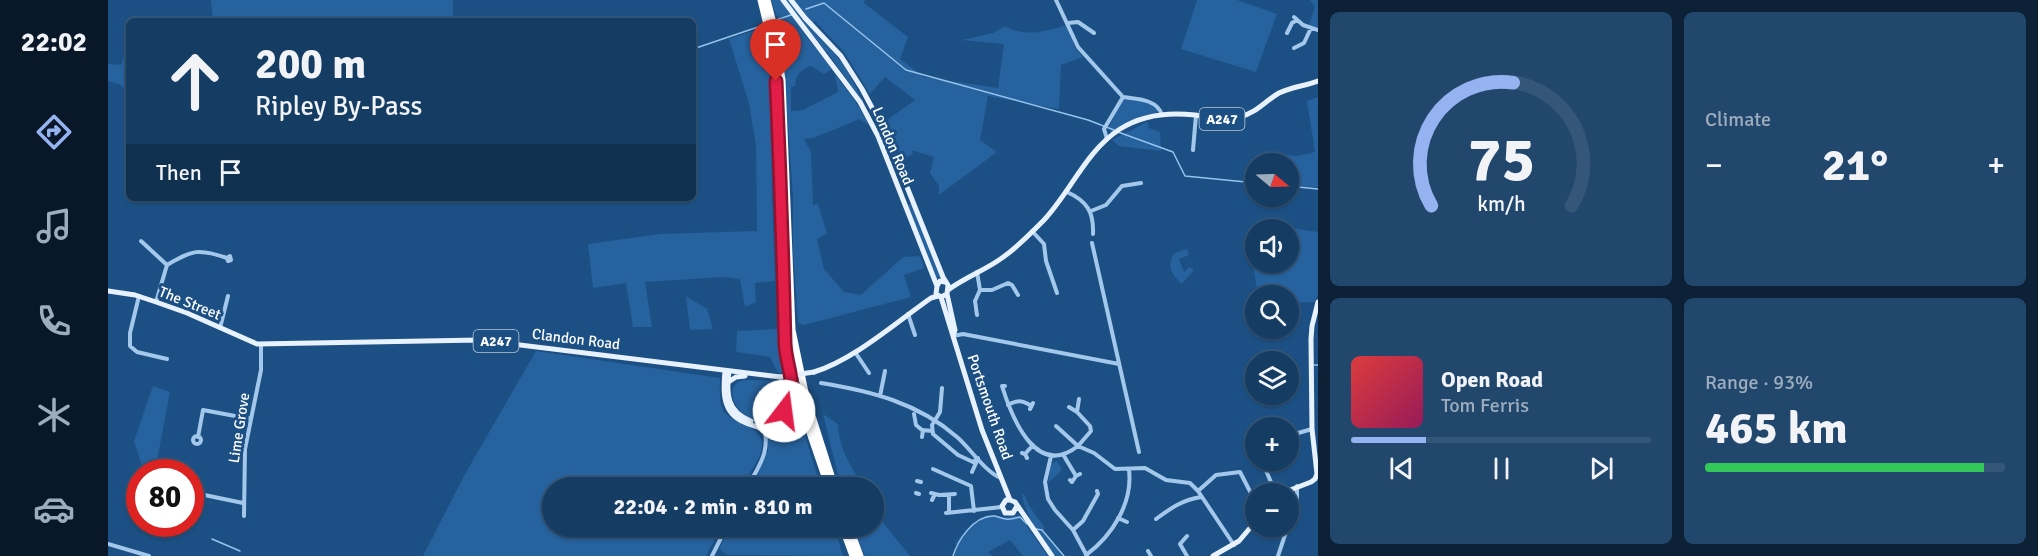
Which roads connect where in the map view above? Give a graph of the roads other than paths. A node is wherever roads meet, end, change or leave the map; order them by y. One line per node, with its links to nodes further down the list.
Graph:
1 (760, 0): 41 (highway)
2 (767, 0): 89 (highway)
3 (783, 0): 32 (main road, London Road)
4 (791, 0): 28 (main road, London Road)
5 (1056, 0): 6 (street)
6 (1068, 23): 9 (street); 13 (street)
7 (1311, 28): 8 (street); 10 (street); 11 (street)
8 (1318, 30)
9 (1094, 33)
10 (1287, 33)
11 (1294, 48)
12 (1318, 81): 15 (main road, A247)
13 (1123, 97): 14 (street); 16 (street)
14 (1162, 115): 15 (main road, A247); 16 (main road, A247)
15 (1196, 115): 17 (street)
16 (1107, 139): 19 (main road, A247)
17 (1193, 150)
18 (1141, 183): 20 (street)
19 (1067, 192): 20 (street); 21 (main road, A247)
20 (1091, 211): 22 (street)
21 (1032, 231): 27 (main road, A247); 31 (street)
22 (1093, 234)
23 (141, 241): 26 (street)
24 (1092, 243): 47 (street)
25 (227, 258): 26 (street)
26 (168, 266): 36 (street)
27 (977, 272): 28 (main road, A247); 29 (street)
28 (947, 287): 32 (main road); 32 (main road); 43 (main road, Portsmouth Road)
29 (980, 290): 33 (street); 39 (street)
30 (108, 291): 34 (main road, The Street / A247)
31 (1057, 293)
32 (937, 294): 38 (main road, Clandon Road / A247); 43 (main road, Portsmouth Road)
33 (1018, 295)
34 (139, 296): 36 (main road, The Street / A247); 46 (street)
35 (228, 296): 40 (street)
36 (156, 302): 40 (main road, The Street / A247)
37 (1318, 302): 67 (main road)
38 (908, 314): 42 (street); 45 (main road, Clandon Road / A247)
39 (977, 315)
40 (220, 328): 44 (main road, The Street / A247)
41 (786, 331): 65 (highway); 88 (highway)
42 (915, 335)
43 (953, 336): 47 (street); 86 (main road, Portsmouth Road)
44 (261, 345): 48 (main road, Clandon Road / A247); 63 (street, Lime Grove)
45 (855, 352): 50 (street); 51 (main road, Clandon Road / A247, bridge)
46 (166, 359)
47 (1119, 364): 77 (street)
48 (727, 371): 51 (main road, Clandon Road / A247); 53 (main road); 70 (main road)
49 (885, 371): 56 (street)
50 (868, 373)
51 (759, 375): 53 (main road)
52 (1000, 380): 58 (street)
53 (728, 383): 65 (main road)
54 (821, 383): 56 (street)
55 (942, 388): 64 (street)
56 (880, 396): 64 (street)
57 (1079, 399): 61 (street)
58 (1008, 405): 59 (street); 75 (street)
59 (1031, 406)
60 (1069, 407): 61 (street)
61 (1077, 412): 76 (street)
62 (914, 414): 68 (street)
63 (251, 419): 73 (street); 101 (street, Lime Grove)
64 (934, 421): 69 (street); 81 (street)
65 (764, 422): 70 (street)
66 (1055, 426): 76 (street)
67 (1312, 428): 71 (street); 72 (street); 90 (main road)
68 (923, 430): 69 (street); 74 (street)
69 (932, 431): 82 (street)
70 (766, 432): 87 (street)
71 (1299, 432)
72 (1318, 435)
73 (198, 436)
74 (922, 437)
75 (1033, 445): 78 (street); 79 (street)
76 (1078, 446): 80 (street); 84 (street)
77 (1139, 452)
78 (1025, 455)
79 (1051, 456): 80 (street); 111 (street)
80 (1064, 456): 91 (street)
81 (978, 458): 82 (street); 86 (street)
82 (973, 462): 85 (street)
83 (933, 469): 104 (street)
84 (1129, 470): 94 (street); 108 (street)
85 (972, 472)
86 (1002, 476): 102 (main road, Portsmouth Road)
87 (752, 477)
88 (825, 477)
89 (831, 477)
90 (1317, 479): 93 (main road)
91 (1070, 480)
92 (1246, 483): 94 (street)
93 (1299, 485)
94 (1198, 491): 99 (street)
95 (955, 494): 98 (street)
96 (1099, 494): 111 (street)
97 (204, 495): 101 (street)
98 (948, 495): 100 (street); 104 (street)
99 (1201, 497): 109 (street); 119 (street)
100 (932, 500)
101 (243, 503): 106 (street, Lime Grove)
102 (1005, 505): 103 (main road); 104 (street); 105 (main road)
103 (1017, 506): 105 (main road); 107 (main road)
104 (974, 511)
105 (1013, 513): 107 (main road)
106 (244, 516)
107 (1025, 516): 125 (main road)
108 (1118, 518): 110 (street); 126 (street)
109 (1156, 519)
110 (1128, 522)
111 (1073, 530): 126 (street)
112 (1245, 535): 119 (main road)
113 (1187, 536): 128 (street)
114 (722, 537): 122 (street)
115 (846, 537): 123 (highway)
116 (853, 537): 124 (highway)
117 (1284, 537): 130 (street)
118 (108, 544): 121 (street)
119 (1234, 545): 129 (main road)
120 (1148, 551): 127 (street)
121 (149, 556)
122 (713, 556)
123 (853, 556)
124 (860, 556)
125 (1052, 556)
126 (1086, 556)
127 (1151, 556)
128 (1187, 556)
129 (1213, 556)
130 (1278, 556)

